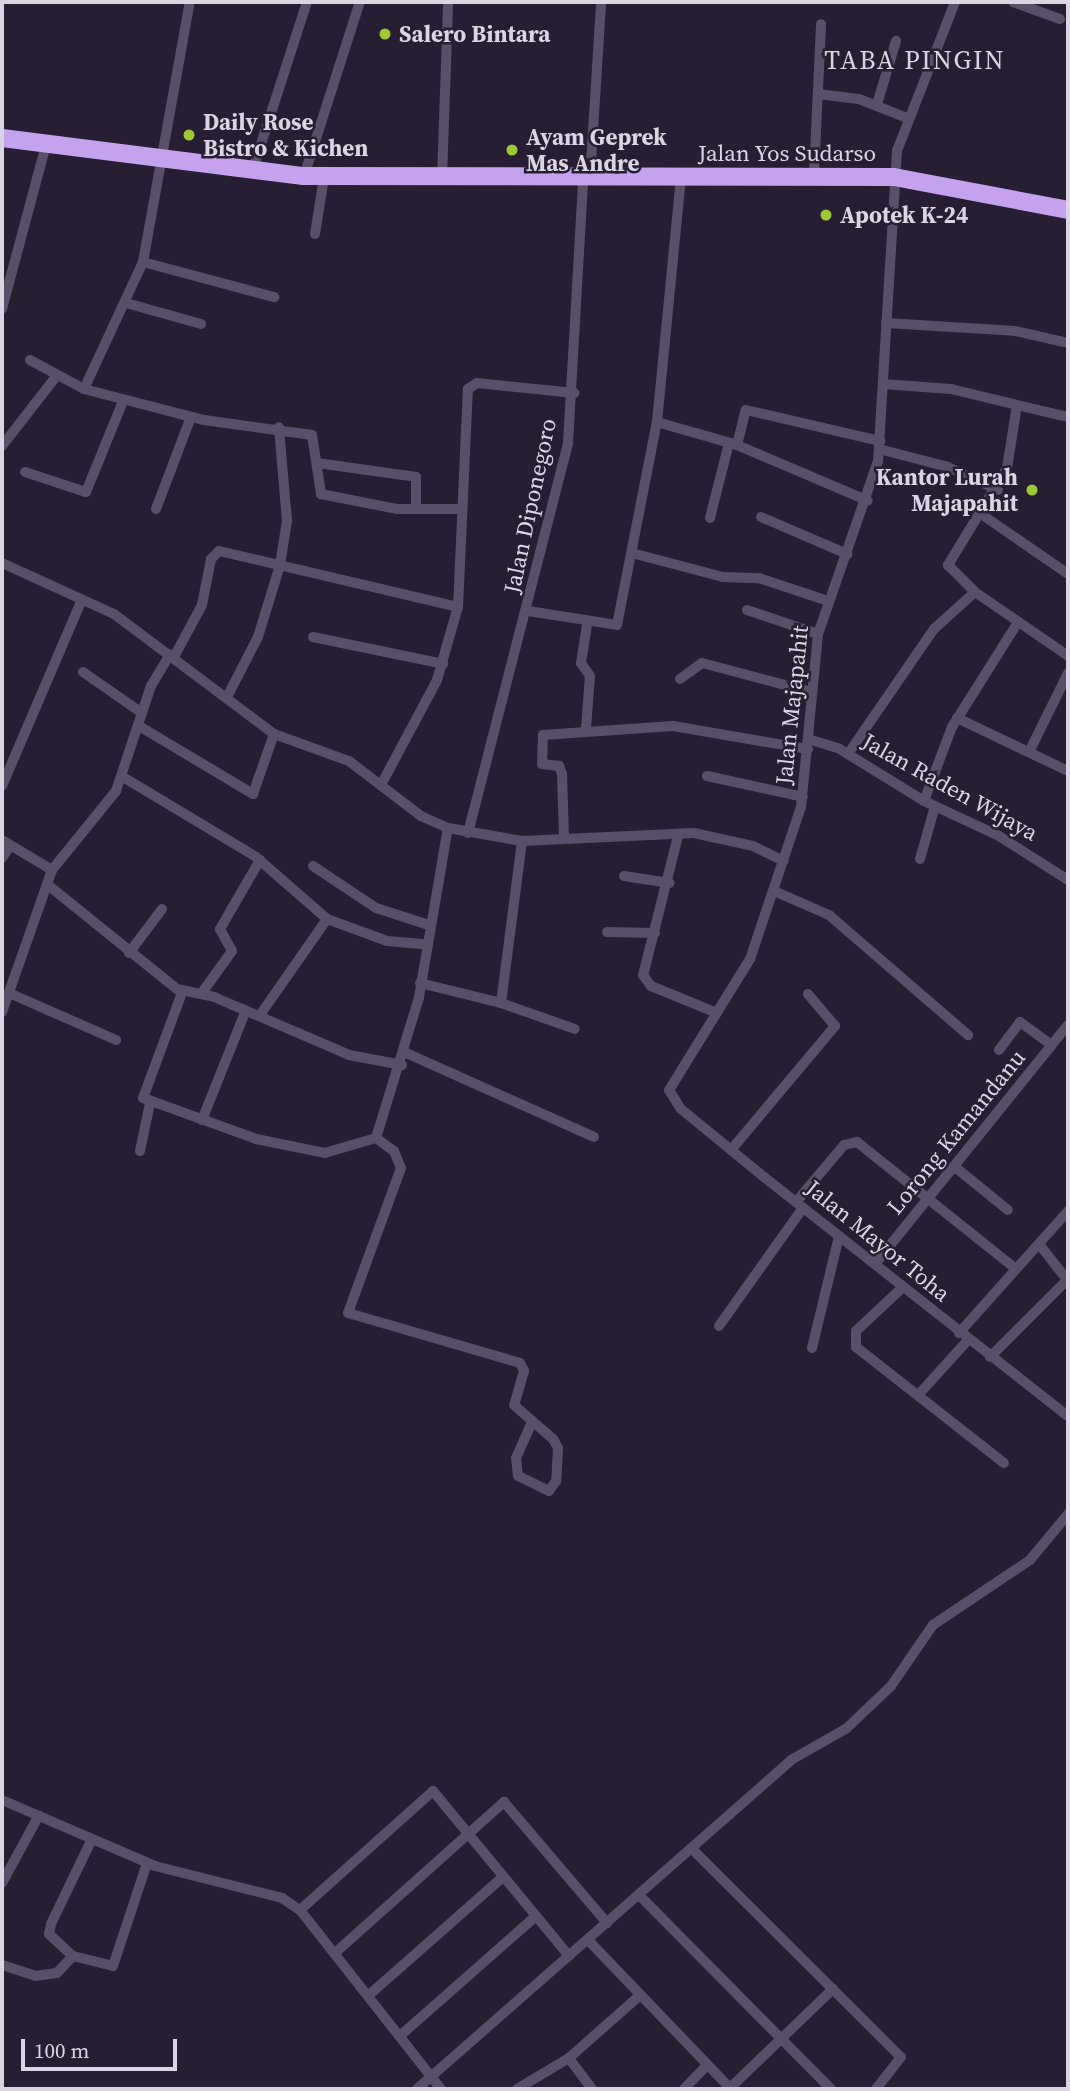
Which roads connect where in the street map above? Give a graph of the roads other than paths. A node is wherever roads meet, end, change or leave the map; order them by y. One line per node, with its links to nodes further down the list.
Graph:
1 (190, 2): 16 (street)
2 (307, 2): 17 (street)
3 (360, 2): 19 (street)
4 (448, 2): 22 (street)
5 (601, 2): 24 (street, Jalan Diponegoro)
6 (955, 2): 13 (street, Jalan Majapahit)
7 (1013, 2): 8 (street)
8 (1060, 19)
9 (821, 24): 11 (street)
10 (896, 41): 12 (street)
11 (818, 94): 12 (street); 18 (street)
12 (877, 104): 13 (street)
13 (907, 118): 21 (street, Jalan Majapahit)
14 (2, 138): 15 (highway, Jalan Yos Sudarso)
15 (46, 145): 16 (highway, Jalan Yos Sudarso); 30 (street)
16 (163, 162): 17 (highway, Jalan Yos Sudarso); 27 (street)
17 (252, 173): 19 (highway, Jalan Yos Sudarso)
18 (814, 174): 21 (highway, Jalan Yos Sudarso); 23 (highway, Jalan Yos Sudarso)
19 (304, 176): 20 (highway, Jalan Yos Sudarso)
20 (324, 177): 22 (highway, Jalan Yos Sudarso); 26 (street)
21 (894, 177): 25 (highway, Jalan Yos Sudarso); 31 (street, Jalan Majapahit)
22 (442, 178): 24 (highway, Jalan Yos Sudarso)
23 (681, 178): 24 (highway, Jalan Yos Sudarso); 43 (street)
24 (586, 179): 38 (street, Jalan Diponegoro)
25 (1068, 210)
26 (315, 234)
27 (143, 262): 28 (street); 29 (street)
28 (274, 298)
29 (126, 303): 32 (street); 37 (street)
30 (2, 309)
31 (886, 323): 33 (street); 36 (street, Jalan Majapahit)
32 (201, 324)
33 (1068, 343)
34 (30, 360): 35 (street)
35 (55, 377): 37 (street); 47 (street)
36 (883, 384): 40 (street); 46 (street, Jalan Majapahit)
37 (84, 389): 39 (street)
38 (574, 393): 54 (street); 68 (street, Jalan Diponegoro)
39 (124, 399): 41 (street); 49 (street)
40 (1017, 405): 42 (street); 50 (street)
41 (191, 417): 44 (street); 53 (street)
42 (1068, 417)
43 (657, 422): 45 (street); 58 (street)
44 (279, 427): 48 (street); 61 (street)
45 (733, 444): 46 (street); 51 (street); 57 (street)
46 (880, 445): 50 (street); 51 (street, Jalan Majapahit)
47 (2, 446)
48 (317, 463): 52 (street); 52 (street)
49 (25, 472)
50 (998, 490): 55 (street)
51 (868, 501): 59 (street, Jalan Majapahit)
52 (416, 506): 54 (street)
53 (156, 509)
54 (462, 509): 66 (street)
55 (981, 514): 62 (street); 63 (street)
56 (761, 517): 59 (street)
57 (710, 518)
58 (632, 553): 65 (street); 70 (street)
59 (847, 554): 65 (street, Jalan Majapahit)
60 (2, 563): 64 (street)
61 (280, 565): 66 (street); 73 (street); 80 (street)
62 (1068, 575)
63 (975, 592): 69 (street); 88 (street)
64 (82, 599): 73 (street); 93 (street)
65 (828, 601): 71 (street, Jalan Majapahit)
66 (457, 607): 75 (street)
67 (747, 610): 71 (street)
68 (528, 611): 70 (street); 98 (street, Jalan Diponegoro)
69 (1018, 622): 74 (street); 82 (street)
70 (587, 625): 84 (street)
71 (818, 634): 79 (street, Jalan Majapahit)
72 (313, 637): 75 (street)
73 (172, 655): 80 (street); 81 (street)
74 (1068, 656)
75 (443, 664): 92 (street)
76 (83, 672): 81 (street)
77 (1068, 673): 87 (street)
78 (680, 679): 79 (street)
79 (811, 692): 86 (street, Jalan Majapahit)
80 (228, 695): 85 (street)
81 (142, 713): 83 (street)
82 (957, 718): 87 (street); 95 (street)
83 (139, 726): 85 (street); 91 (street)
84 (586, 729): 86 (street, Jalan Raden Wijaya); 100 (street, Jalan Raden Wijaya)
85 (274, 734): 92 (street)
86 (808, 744): 88 (street, Jalan Raden Wijaya); 94 (street, Jalan Majapahit)
87 (1029, 752): 89 (street)
88 (848, 754): 95 (street, Jalan Raden Wijaya)
89 (1068, 771)
90 (707, 776): 94 (street)
91 (123, 777): 105 (street); 108 (street)
92 (381, 785): 97 (street)
93 (2, 786)
94 (803, 797): 106 (street, Jalan Majapahit)
95 (924, 801): 96 (street, Jalan Raden Wijaya)
96 (935, 806): 104 (street); 110 (street, Jalan Raden Wijaya)
97 (448, 828): 98 (street); 116 (street)
98 (468, 833): 101 (street)
99 (678, 835): 100 (street); 106 (street); 111 (street)
100 (564, 837): 101 (street)
101 (522, 841): 126 (street)
102 (6, 842): 103 (street); 108 (street)
103 (2, 858)
104 (920, 859)
105 (260, 860): 115 (street); 124 (street)
106 (784, 861): 113 (street, Jalan Majapahit)
107 (313, 866): 116 (street)
108 (52, 870): 112 (street)
109 (624, 876): 111 (street)
110 (1068, 880)
111 (669, 883): 118 (street)
112 (48, 885): 120 (street); 123 (street)
113 (774, 891): 129 (street, Jalan Majapahit); 133 (street)
114 (162, 909): 120 (street)
115 (327, 919): 119 (street); 130 (street)
116 (429, 925): 119 (street)
117 (607, 932): 118 (street)
118 (655, 933): 129 (street)
119 (425, 944): 121 (street)
120 (129, 953): 122 (street)
121 (420, 983): 126 (street); 137 (street)
122 (183, 990): 124 (street); 140 (street)
123 (9, 993): 128 (street); 134 (street)
124 (201, 994): 127 (street)
125 (808, 994): 144 (street)
126 (501, 1003): 132 (street)
127 (246, 1010): 130 (street); 141 (street)
128 (2, 1012)
129 (717, 1013): 139 (street, Jalan Majapahit)
130 (260, 1015): 138 (street)
131 (1068, 1025): 135 (street, Lorong Kamandanu)
132 (575, 1029)
133 (968, 1035)
134 (116, 1040)
135 (1052, 1045): 136 (street); 146 (street, Lorong Kamandanu)
136 (999, 1050)
137 (404, 1052): 138 (street); 142 (street)
138 (402, 1065): 143 (street)
139 (669, 1090): 144 (street, Jalan Mayor Toha)
140 (150, 1103): 141 (street); 145 (street)
141 (202, 1120): 143 (street)
142 (594, 1137)
143 (376, 1138): 163 (street)
144 (731, 1150): 148 (street, Jalan Mayor Toha)
145 (140, 1151)
146 (956, 1167): 147 (street, Lorong Kamandanu); 149 (street)
147 (930, 1199): 148 (street); 153 (street, Lorong Kamandanu); 154 (street)
148 (800, 1205): 151 (street, Jalan Mayor Toha); 157 (street)
149 (1008, 1210)
150 (1068, 1211): 152 (street)
151 (839, 1236): 153 (street, Jalan Mayor Toha); 159 (street)
152 (1039, 1244): 154 (street); 155 (street)
153 (875, 1264): 156 (street, Jalan Mayor Toha)
154 (1016, 1269): 158 (street)
155 (1068, 1280): 160 (street)
156 (903, 1287): 158 (street, Jalan Mayor Toha); 161 (street)
157 (719, 1326)
158 (964, 1337): 160 (street, Jalan Mayor Toha); 161 (street)
159 (812, 1348)
160 (990, 1357): 162 (street, Jalan Mayor Toha)
161 (920, 1393): 164 (street)
162 (1068, 1416)
163 (532, 1422): 163 (street)
164 (1004, 1463)
165 (1068, 1514): 166 (street)
166 (1059, 1528): 167 (street); 172 (street)
167 (1068, 1537)
168 (2, 1800): 169 (street)
169 (39, 1815): 171 (street); 175 (street)
170 (468, 1834): 174 (street); 177 (street); 179 (street); 181 (street)
171 (92, 1839): 173 (street); 182 (street)
172 (691, 1848): 176 (street); 185 (street)
173 (148, 1863): 177 (street); 182 (street)
174 (503, 1877): 178 (street); 186 (street)
175 (2, 1883)
176 (639, 1895): 179 (street); 189 (street)
177 (300, 1910): 181 (street)
178 (535, 1917): 183 (street); 188 (street)
179 (607, 1923): 180 (street)
180 (588, 1940): 183 (street); 187 (street)
181 (335, 1953): 186 (street)
182 (73, 1956): 184 (street)
183 (569, 1956): 192 (street)
184 (2, 1965)
185 (833, 1989): 189 (street); 200 (street)
186 (369, 1995): 188 (street)
187 (639, 1996): 190 (street); 191 (street)
188 (401, 2035): 192 (street)
189 (782, 2039): 198 (street); 199 (street)
190 (569, 2058): 195 (street); 196 (street)
191 (707, 2065): 197 (street); 198 (street)
192 (430, 2074): 193 (street); 194 (street)
193 (417, 2089)
194 (441, 2089)
195 (517, 2089)
196 (592, 2089)
197 (684, 2089)
198 (731, 2089)
199 (831, 2089)
200 (876, 2089)

